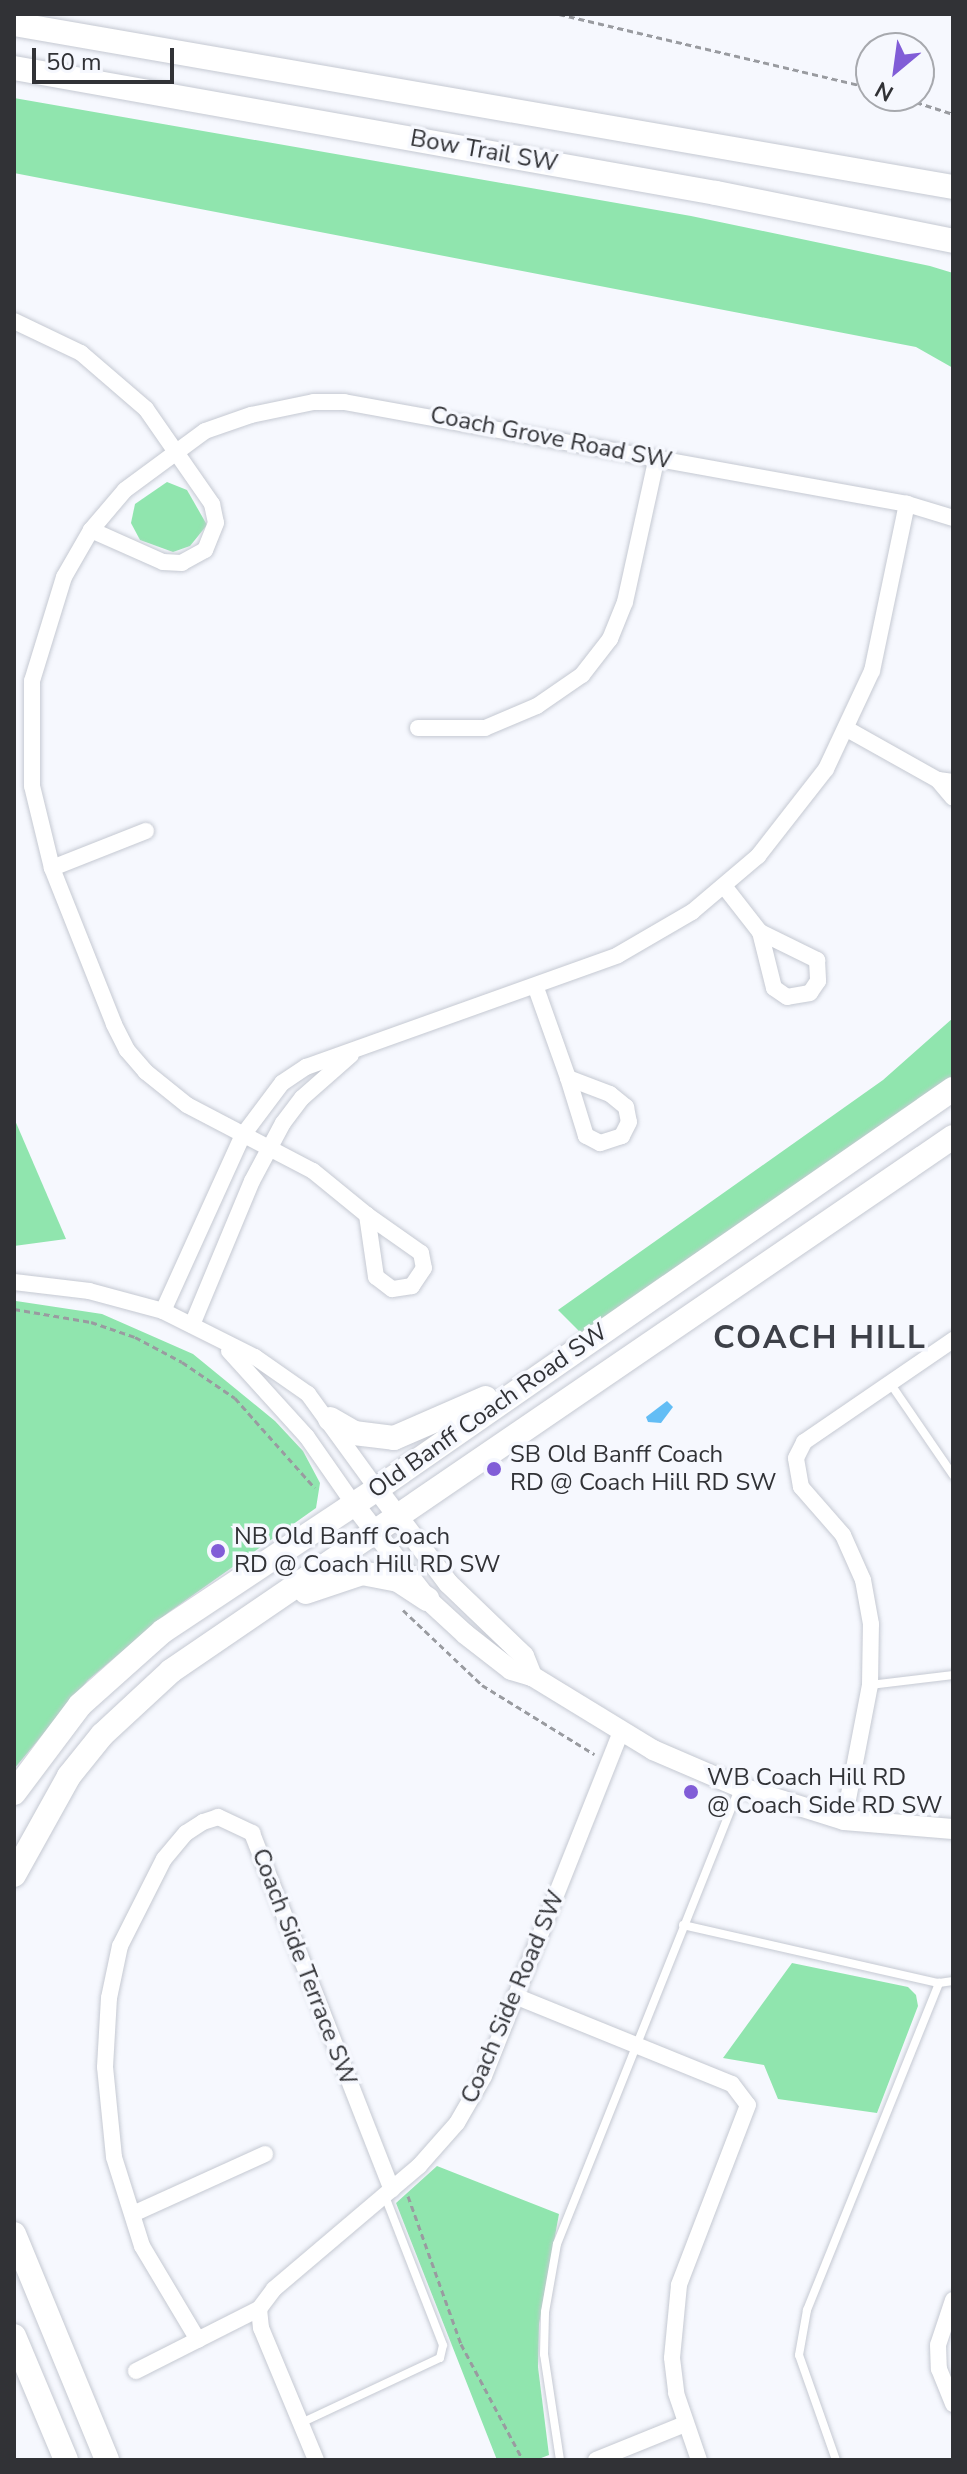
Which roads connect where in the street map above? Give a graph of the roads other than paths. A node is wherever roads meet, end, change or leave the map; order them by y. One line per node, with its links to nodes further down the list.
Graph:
1 (14, 24): 3 (main road, Bow Trail SW)
2 (14, 68): 4 (main road, Bow Trail SW)
3 (953, 187)
4 (953, 243)
5 (14, 321): 6 (street)
6 (176, 452): 7 (street, Coach Grove Road SW); 10 (street, Coach Grove Road SW); 10 (street)
7 (657, 457): 8 (street, Coach Grove Road SW); 11 (street)
8 (907, 504): 9 (street, Coach Grove Road SW); 12 (street)
9 (953, 518)
10 (91, 530): 16 (street, Coach Grove Road SW)
11 (418, 728)
12 (847, 729): 13 (street); 17 (street)
13 (945, 781): 14 (street)
14 (953, 798)
15 (146, 831): 16 (street)
16 (52, 868): 23 (street, Coach Grove Road SW)
17 (724, 886): 18 (street); 19 (street)
18 (760, 932)
19 (536, 988): 20 (street); 21 (street)
20 (358, 1050): 23 (street); 25 (street)
21 (568, 1078)
22 (953, 1089): 32 (main road, Old Banff Coach Road SW)
23 (243, 1135): 25 (street, Coach Grove Road SW); 28 (street)
24 (953, 1137): 38 (main road, Old Banff Coach Road SW)
25 (269, 1148): 26 (street, Coach Grove Road SW); 29 (street)
26 (367, 1215): 26 (street, Coach Grove Road SW)
27 (14, 1282): 28 (street)
28 (163, 1311): 29 (street)
29 (192, 1325): 31 (street)
30 (953, 1340): 33 (street)
31 (219, 1342): 34 (street); 37 (street)
32 (553, 1366): 34 (main road); 36 (main road, Old Banff Coach Road SW)
33 (890, 1383): 35 (lane); 44 (street)
34 (330, 1419): 36 (street)
35 (953, 1475)
36 (377, 1489): 37 (main road, Old Banff Coach Road SW); 38 (street)
37 (353, 1503): 39 (street); 47 (main road, Old Banff Coach Road SW)
38 (397, 1516): 39 (main road, Old Banff Coach Road SW); 43 (street)
39 (375, 1530): 40 (street); 41 (main road, Old Banff Coach Road SW)
40 (427, 1599): 41 (main road); 43 (street)
41 (229, 1631): 50 (main road, Old Banff Coach Road SW)
42 (953, 1675): 44 (lane)
43 (532, 1676): 45 (street)
44 (870, 1685): 48 (street)
45 (621, 1732): 46 (street); 54 (street, Coach Side Road SW)
46 (739, 1787): 48 (street); 51 (lane)
47 (14, 1793)
48 (844, 1820): 49 (street)
49 (953, 1829)
50 (14, 1875)
51 (683, 1925): 53 (lane); 55 (lane)
52 (953, 1981): 53 (lane)
53 (939, 1983): 74 (lane)
54 (515, 1996): 55 (street); 57 (street, Coach Side Road SW)
55 (634, 2047): 67 (street); 71 (lane)
56 (265, 2154): 58 (street)
57 (393, 2189): 58 (street, Coach Side Terrace SW); 61 (street, Coach Side Road SW); 66 (lane)
58 (133, 2214): 63 (street, Coach Side Terrace SW)
59 (14, 2234): 69 (main road)
60 (953, 2300): 65 (street)
61 (259, 2309): 63 (street); 66 (street)
62 (14, 2336): 68 (main road)
63 (198, 2340): 64 (street)
64 (136, 2371)
65 (953, 2404)
66 (301, 2423): 70 (street)
67 (685, 2424): 72 (street); 73 (street)
68 (66, 2460)
69 (107, 2460)
70 (316, 2460)
71 (560, 2460)
72 (596, 2460)
73 (699, 2460)
74 (836, 2460)

